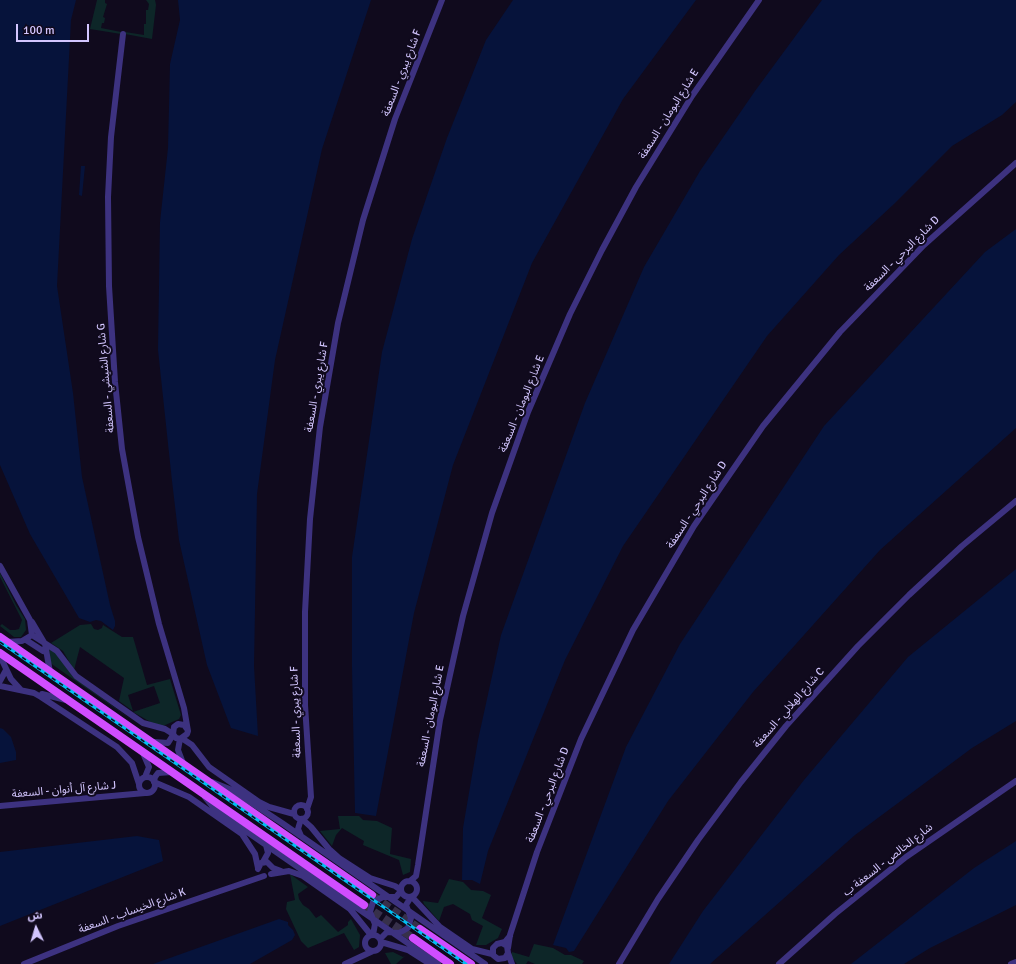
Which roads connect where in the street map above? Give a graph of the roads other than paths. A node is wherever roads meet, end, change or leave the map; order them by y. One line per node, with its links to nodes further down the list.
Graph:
1 (442, 0): 45 (street, شارع يبري - السعفة F)
2 (759, 0): 51 (street, شارع البومان - السعفة E)
3 (123, 34): 22 (street, شارع الشيشي - السعفة G)
4 (1016, 163): 69 (street, شارع البرحي - السعفة D)
5 (1016, 501): 87 (street, شارع الهلالي - السعفة C)
6 (0, 566): 7 (street)
7 (30, 620): 8 (street); 11 (street)
8 (32, 635): 10 (street); 11 (street)
9 (3, 639): 10 (street); 16 (main road)
10 (26, 640): 12 (street)
11 (44, 642): 12 (street); 16 (street); 24 (street)
12 (43, 651): 16 (street)
13 (0, 652): 21 (main road)
14 (0, 656): 15 (street)
15 (6, 670): 17 (street); 19 (street)
16 (48, 670): 28 (main road)
17 (0, 681)
18 (0, 686): 19 (street)
19 (21, 690): 20 (street)
20 (34, 693): 21 (street); 32 (street)
21 (69, 701): 30 (main road)
22 (185, 714): 23 (street); 25 (street, شارع الشيشي - السعفة G)
23 (178, 725): 24 (street); 25 (street); 26 (street)
24 (159, 727): 26 (street)
25 (188, 731): 27 (street); 29 (street, شارع الشيشي - السعفة G)
26 (173, 734): 27 (street); 28 (street)
27 (182, 739): 29 (street); 31 (street)
28 (150, 742): 31 (main road)
29 (192, 746): 45 (street)
30 (143, 752): 33 (main road); 34 (street)
31 (183, 764): 35 (main road)
32 (135, 769): 34 (street); 38 (street)
33 (172, 772): 37 (street); 42 (main road)
34 (144, 777): 37 (street); 38 (street)
35 (205, 779): 46 (street); 62 (main road)
36 (1016, 781): 88 (street, شارع الخالص - السعفة ب)
37 (154, 782): 39 (street); 40 (street)
38 (139, 785): 41 (street); 43 (street, شارع آل أنوان - السعفة J)
39 (167, 789): 40 (street); 49 (street)
40 (152, 790): 41 (street)
41 (145, 793): 43 (street, شارع آل أنوان - السعفة J)
42 (202, 793): 48 (street); 64 (main road)
43 (129, 794): 44 (street, شارع آل أنوان - السعفة J)
44 (0, 806)
45 (301, 813): 46 (street); 47 (street, شارع يبري - السعفة F); 59 (street)
46 (282, 823): 47 (street)
47 (304, 840): 63 (street)
48 (266, 845): 50 (street); 52 (street)
49 (255, 854): 52 (street); 53 (street)
50 (280, 855): 54 (street); 66 (street)
51 (419, 861): 56 (street, شارع البومان - السعفة E); 61 (street, شارع البومان - السعفة E)
52 (263, 862): 53 (street); 54 (street)
53 (258, 869): 55 (street); 57 (street)
54 (272, 869): 55 (street); 71 (street)
55 (264, 876): 57 (street, شارع الخيساب - السعفة K)
56 (410, 881): 58 (street); 61 (street)
57 (248, 882): 80 (street, شارع الخيساب - السعفة K)
58 (404, 883): 59 (street); 60 (street)
59 (391, 884): 60 (street)
60 (401, 890): 61 (street); 63 (street)
61 (414, 893): 65 (street, شارع البومان - السعفة E); 75 (street)
62 (372, 896)
63 (390, 898): 65 (street); 66 (street)
64 (364, 905)
65 (409, 912): 68 (street); 79 (street)
66 (373, 919): 68 (street); 71 (street)
67 (420, 928): 85 (main road)
68 (392, 932): 73 (street); 83 (street)
69 (510, 935): 72 (street, شارع البرحي - السعفة D); 74 (street, شارع البرحي - السعفة D)
70 (413, 938): 84 (main road)
71 (369, 939): 73 (street); 73 (street); 76 (street)
72 (502, 943): 74 (street); 75 (street, شارع البرحي - السعفة D)
73 (378, 945): 76 (street); 82 (street)
74 (508, 951): 77 (street); 86 (street)
75 (493, 953): 77 (street); 79 (street)
76 (357, 958): 81 (street)
77 (501, 961): 86 (street)
78 (1016, 962): 89 (street)
79 (484, 963)
80 (24, 964)
81 (345, 964)
82 (430, 964)
83 (438, 964)
84 (450, 964)
85 (472, 964)
86 (512, 964)
87 (619, 964)
88 (779, 964)
89 (1011, 964)

